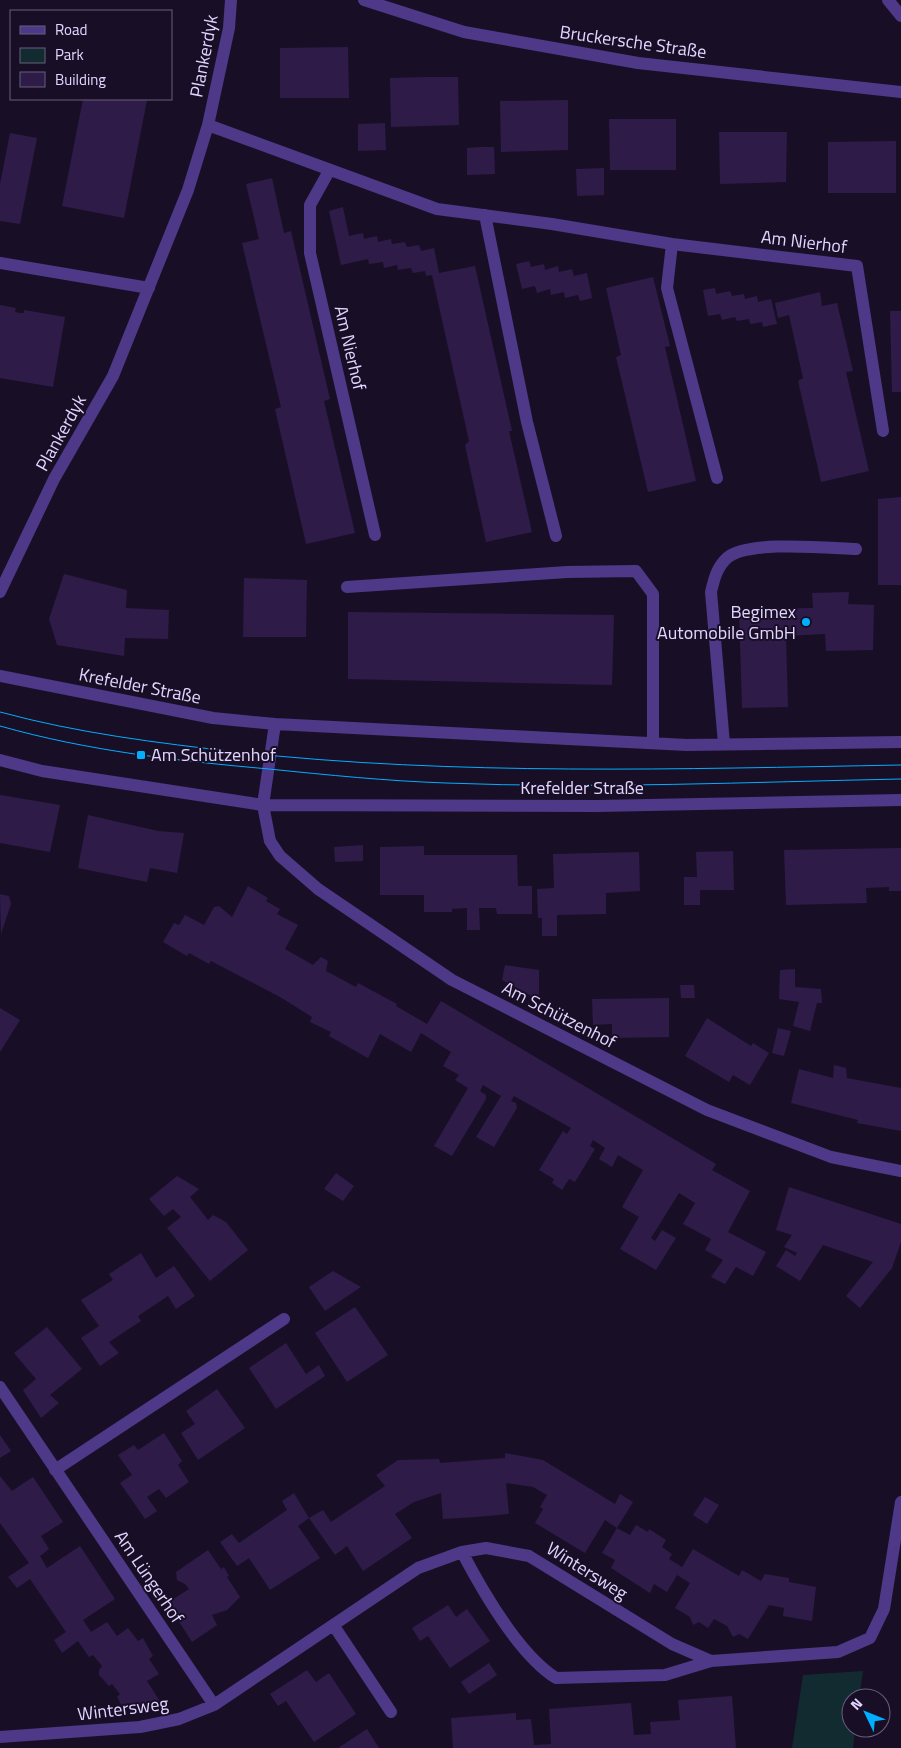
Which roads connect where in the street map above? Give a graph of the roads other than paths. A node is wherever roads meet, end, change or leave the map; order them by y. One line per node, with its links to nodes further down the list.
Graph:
1 (231, 0): 6 (street, Plankerdyk)
2 (364, 0): 5 (street, Bruckersche Straße)
3 (888, 0): 4 (street)
4 (901, 16)
5 (901, 92)
6 (208, 125): 7 (street, Am Nierhof); 11 (street, Plankerdyk)
7 (329, 171): 8 (street, Am Nierhof); 14 (street, Am Nierhof)
8 (484, 215): 9 (street, Am Nierhof); 15 (street)
9 (672, 244): 12 (street, Am Nierhof); 13 (street)
10 (0, 263): 11 (street)
11 (149, 288): 18 (street, Plankerdyk)
12 (883, 430)
13 (716, 478)
14 (375, 535)
15 (556, 536)
16 (856, 549): 23 (street)
17 (346, 587): 22 (street)
18 (0, 592)
19 (0, 676): 20 (street, Krefelder Straße)
20 (275, 724): 22 (street, Krefelder Straße); 26 (street)
21 (901, 742): 23 (street, Krefelder Straße)
22 (654, 743): 23 (street, Krefelder Straße)
23 (724, 744)
24 (0, 760): 26 (street, Krefelder Straße)
25 (901, 800): 26 (street, Krefelder Straße)
26 (263, 805): 27 (street, Am Schützenhof)
27 (901, 1171)
28 (284, 1319): 30 (street)
29 (0, 1387): 30 (street, Am Lüngerhof)
30 (55, 1470): 35 (street, Am Lüngerhof)
31 (901, 1502): 34 (street, Wintersweg)
32 (462, 1552): 33 (street, Wintersweg); 34 (street, Wintersweg); 34 (street)
33 (334, 1626): 35 (street, Wintersweg); 36 (street)
34 (712, 1661)
35 (214, 1705): 37 (street, Wintersweg)
36 (390, 1712)
37 (0, 1737)

